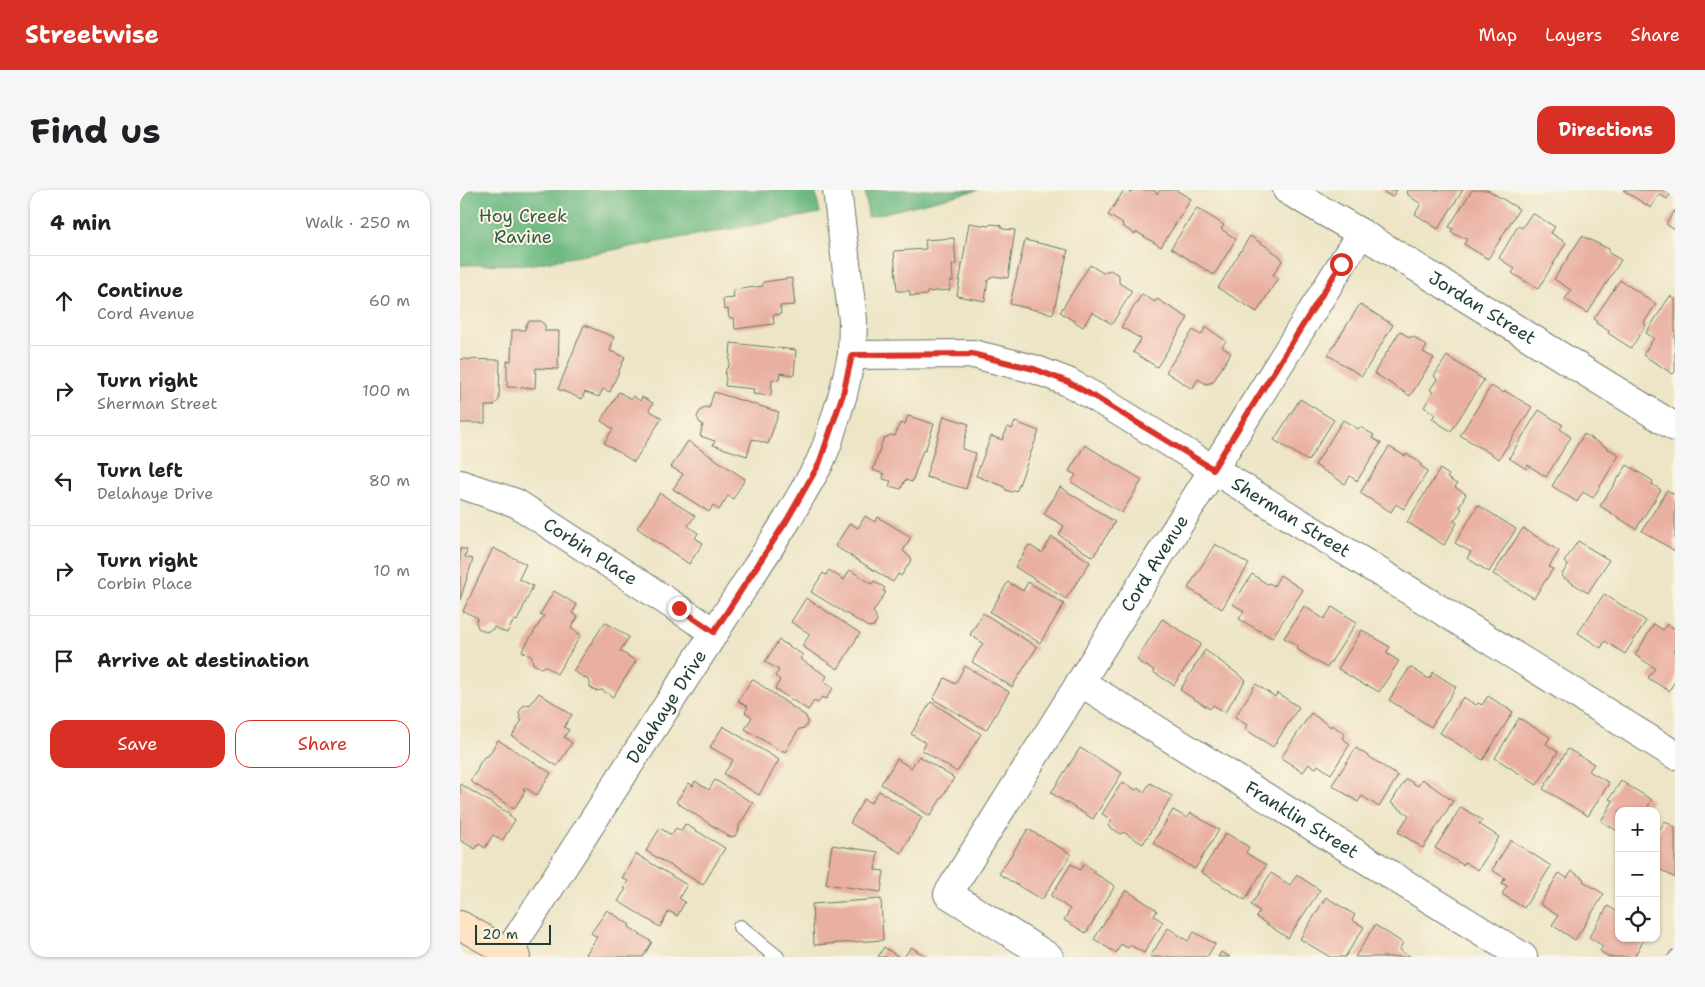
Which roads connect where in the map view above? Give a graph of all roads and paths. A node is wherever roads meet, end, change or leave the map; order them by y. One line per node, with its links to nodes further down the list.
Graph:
1 (837, 190): 4 (street, Delahaye Drive)
2 (1287, 190): 3 (street, Jordan Street)
3 (1361, 233): 5 (street, Jordan Street); 6 (street, Cord Avenue)
4 (852, 355): 6 (street, Sherman Street); 8 (street, Delahaye Drive)
5 (1675, 427)
6 (1213, 469): 9 (street, Cord Avenue); 10 (street, Sherman Street)
7 (460, 484): 8 (street, Corbin Place)
8 (714, 632): 13 (street, Delahaye Drive)
9 (1080, 682): 15 (street, Cord Avenue); 16 (street, Franklin Street)
10 (1675, 755)
11 (460, 925): 13 (main road)
12 (740, 927): 14 (lane)
13 (510, 955)
14 (777, 957)
15 (1049, 957)
16 (1523, 957)

